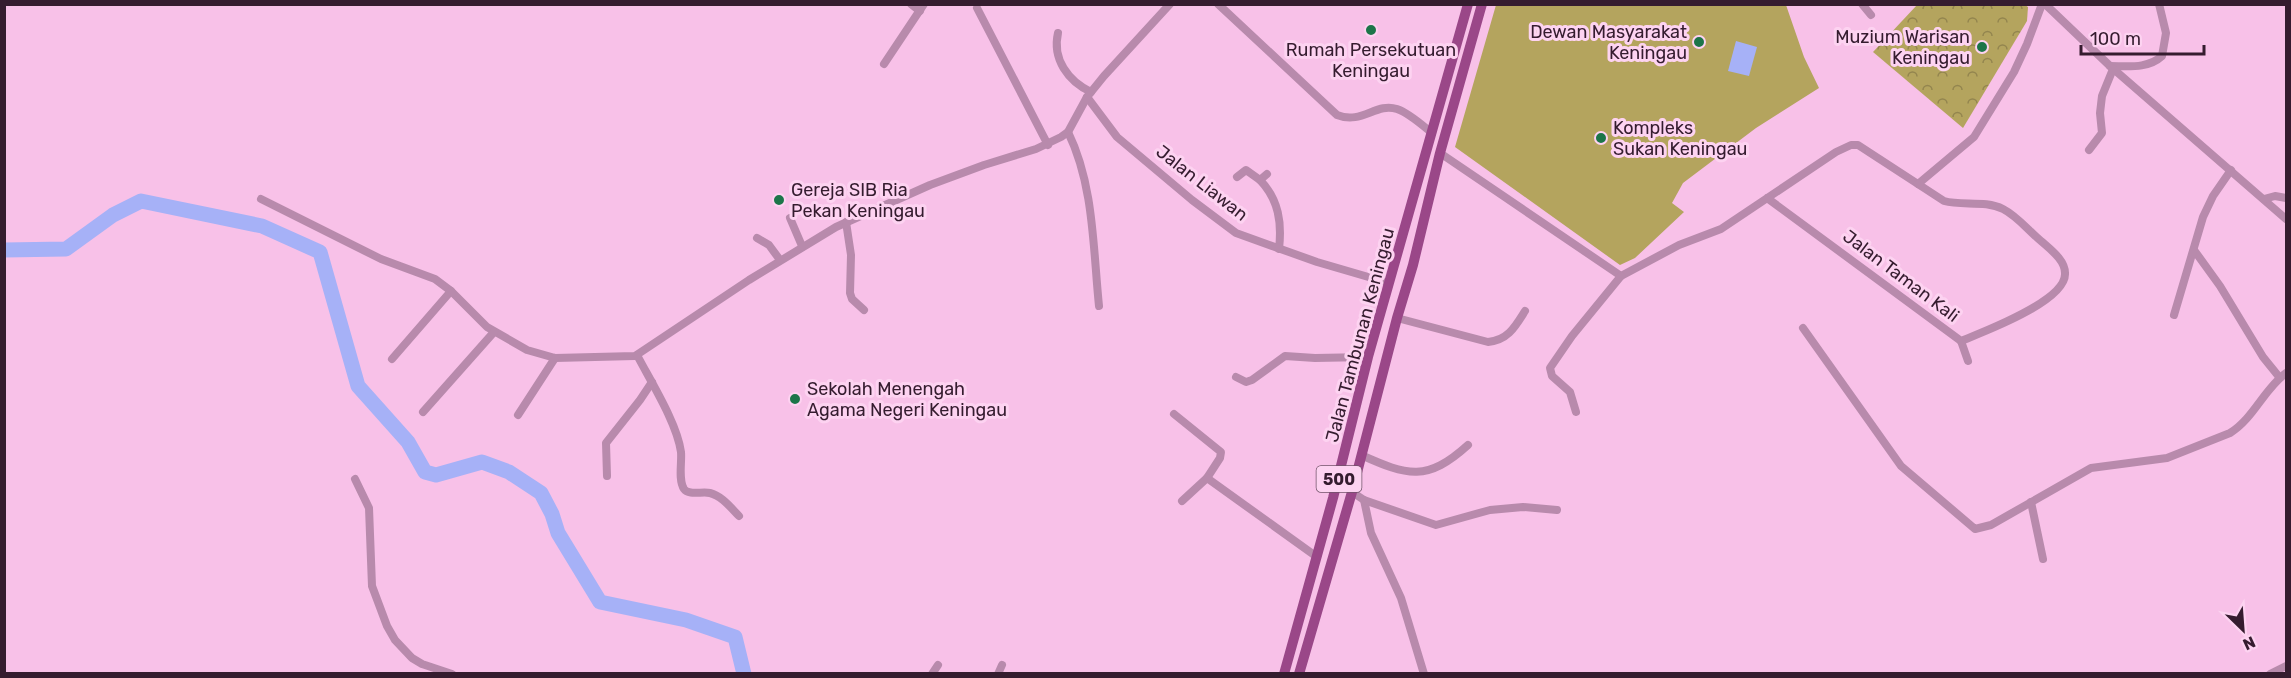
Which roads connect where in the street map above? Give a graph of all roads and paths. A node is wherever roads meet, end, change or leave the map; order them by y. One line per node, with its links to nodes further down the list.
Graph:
1 (911, 4): 9 (street)
2 (1170, 4): 15 (street)
3 (1218, 4): 17 (street)
4 (1468, 4): 17 (main road, Jalan Tambunan Keningau / 500)
5 (1482, 4): 20 (main road, Jalan Tambunan Keningau / 500)
6 (1862, 4): 11 (street)
7 (2044, 4): 14 (street); 23 (street)
8 (2159, 4): 14 (street)
9 (922, 8): 13 (street)
10 (977, 8): 18 (street)
11 (1871, 15)
12 (1058, 33): 15 (street, Jalan Liawan)
13 (884, 64)
14 (2111, 68): 19 (street); 21 (street)
15 (1089, 95): 16 (street); 33 (street, Jalan Liawan)
16 (1068, 132): 18 (street); 39 (street)
17 (1432, 133): 37 (main road, Jalan Tambunan Keningau / 500)
18 (1048, 145): 30 (street)
19 (2089, 150)
20 (1440, 153): 36 (street); 43 (main road, Jalan Tambunan Keningau / 500)
21 (2230, 170): 27 (street); 34 (street)
22 (1237, 177): 33 (street)
23 (1918, 184): 24 (street, Jalan Taman Kali); 46 (street, Jalan Taman Kali)
24 (1767, 198): 36 (street); 46 (street, Jalan Taman Kali)
25 (2286, 198): 27 (street)
26 (261, 199): 38 (street)
27 (2264, 199): 29 (street)
28 (790, 218): 32 (street)
29 (2286, 219)
30 (846, 222): 32 (street); 40 (street)
31 (757, 238): 35 (street)
32 (802, 246): 35 (street)
33 (1279, 249): 37 (street, Jalan Liawan)
34 (2194, 250): 42 (street); 52 (street)
35 (780, 260): 47 (street)
36 (1622, 276): 56 (street)
37 (1389, 283): 48 (main road, Jalan Tambunan Keningau / 500)
38 (451, 291): 45 (street); 50 (street)
39 (1099, 306)
40 (864, 310)
41 (1525, 312): 43 (street)
42 (2174, 315)
43 (1397, 318): 60 (main road, Jalan Tambunan Keningau / 500)
44 (1803, 328): 67 (street)
45 (494, 332): 49 (street); 55 (street)
46 (1961, 341): 51 (street)
47 (638, 355): 49 (street); 54 (street)
48 (1368, 357): 53 (street); 70 (main road, Jalan Tambunan Keningau / 500)
49 (555, 358): 58 (street)
50 (392, 359)
51 (1968, 361)
52 (2283, 376): 67 (street)
53 (1236, 377)
54 (651, 382): 61 (street); 69 (street)
55 (423, 412)
56 (1576, 412)
57 (1174, 414): 62 (street)
58 (518, 415)
59 (1468, 445): 60 (street)
60 (1361, 455): 64 (main road, Jalan Tambunan Keningau / 500)
61 (607, 476)
62 (1207, 478): 65 (street); 70 (street)
63 (355, 479): 74 (street)
64 (1352, 492): 66 (street); 77 (main road, Jalan Tambunan Keningau / 500)
65 (1182, 501)
66 (1364, 501): 68 (street); 78 (street)
67 (2031, 502): 71 (street)
68 (1557, 510)
69 (739, 516)
70 (1317, 557): 76 (main road, Jalan Tambunan Keningau / 500)
71 (2043, 559)
72 (938, 665): 75 (street)
73 (2286, 666): 79 (street)
74 (452, 674)
75 (932, 674)
76 (1284, 674)
77 (1299, 674)
78 (1424, 674)
79 (2270, 674)

